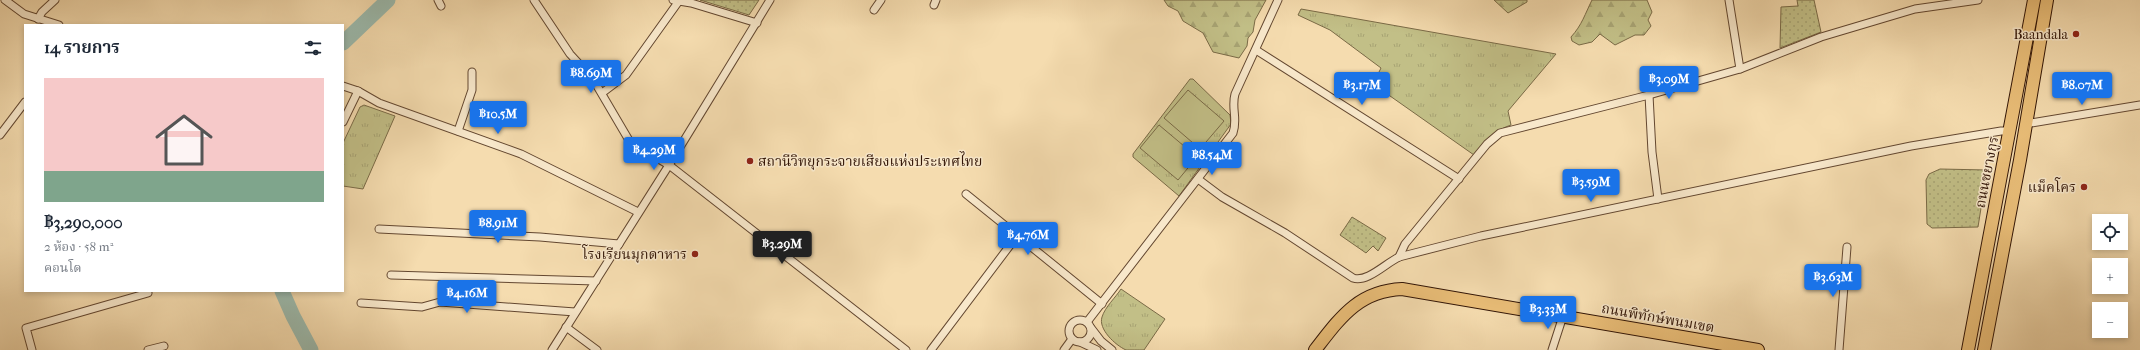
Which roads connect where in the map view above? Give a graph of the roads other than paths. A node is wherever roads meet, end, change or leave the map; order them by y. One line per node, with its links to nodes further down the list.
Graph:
1 (5, 0): 14 (street)
2 (55, 0): 14 (street)
3 (534, 0): 22 (street)
4 (676, 0): 12 (street); 22 (street)
5 (770, 0): 15 (street)
6 (881, 0): 13 (street)
7 (1278, 0): 17 (street)
8 (1729, 0): 18 (street)
9 (1978, 0): 18 (street)
10 (2034, 0): 29 (main road, ถนนชยางกูร)
11 (2047, 0): 27 (main road, ถนนชยางกูร)
12 (692, 2): 15 (street)
13 (874, 10)
14 (38, 19): 16 (street)
15 (757, 22): 31 (street)
16 (56, 24)
17 (1256, 50): 32 (street); 33 (street)
18 (1740, 69): 23 (street)
19 (472, 72): 28 (street)
20 (344, 86): 21 (street)
21 (358, 91): 26 (street); 28 (street)
22 (602, 93): 31 (street)
23 (1649, 95): 33 (street); 35 (street)
24 (24, 103): 30 (street)
25 (2140, 105): 27 (street)
26 (344, 120)
27 (2025, 124): 68 (main road, ถนนชยางกูร)
28 (458, 131): 36 (street)
29 (2011, 131): 35 (street); 67 (main road, ถนนชยางกูร)
30 (0, 135)
31 (669, 165): 36 (street); 58 (street)
32 (1198, 179): 41 (street); 46 (street)
33 (1459, 179): 41 (street)
34 (966, 194): 38 (street)
35 (1658, 199): 41 (street)
36 (638, 212): 39 (street)
37 (379, 230): 39 (street)
38 (1017, 236): 46 (street); 59 (street)
39 (619, 244): 43 (street)
40 (1847, 247): 66 (street)
41 (1399, 257)
42 (391, 275): 43 (street)
43 (596, 281): 47 (street)
44 (148, 293): 54 (street)
45 (360, 303): 47 (street)
46 (1102, 304): 49 (street)
47 (576, 312): 50 (street)
48 (1563, 316): 53 (main road, ถนนพิทักษ์พนมเขต); 63 (main road, ถนนพิทักษ์พนมเขต); 64 (street)
49 (1089, 325): 51 (street); 51 (street); 62 (street)
50 (566, 327): 56 (street); 57 (street)
51 (1076, 341): 60 (street); 61 (street)
52 (164, 346): 55 (street)
53 (1722, 347): 65 (main road, ถนนพิทักษ์พนมเขต)
54 (32, 350)
55 (148, 350)
56 (552, 350)
57 (597, 350)
58 (906, 350)
59 (931, 350)
60 (1064, 350)
61 (1097, 350)
62 (1112, 350)
63 (1315, 350)
64 (1552, 350)
65 (1758, 350)
66 (1839, 350)
67 (1968, 350)
68 (1984, 350)

